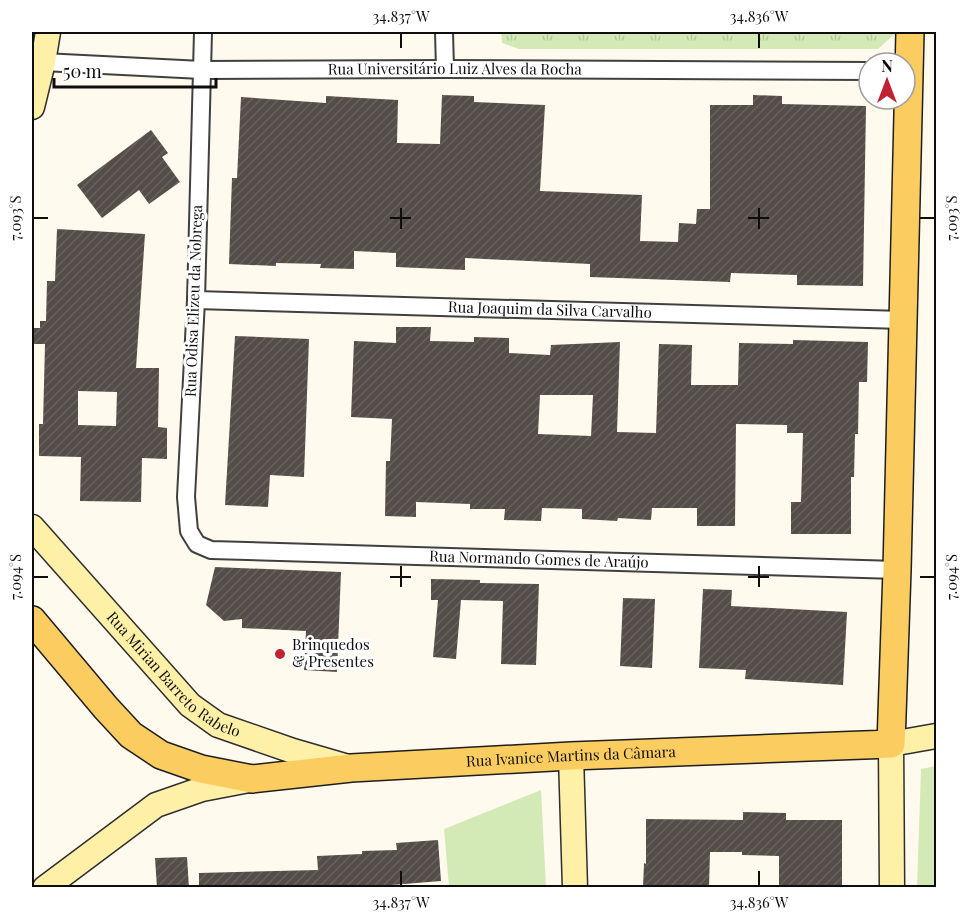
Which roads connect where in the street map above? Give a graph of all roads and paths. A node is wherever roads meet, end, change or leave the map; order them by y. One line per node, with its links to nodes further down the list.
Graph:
1 (48, 32): 6 (main road)
2 (203, 32): 8 (street, Rua Odisa Elizeu da Nobrega)
3 (444, 32): 7 (street)
4 (910, 32): 5 (main road)
5 (909, 51)
6 (43, 62): 8 (street, Rua Universitário Luiz Alves da Rocha); 10 (main road)
7 (445, 69): 8 (street, Rua Universitário Luiz Alves da Rocha); 9 (street, Rua Universitário Luiz Alves da Rocha)
8 (202, 70): 12 (street, Rua Odisa Elizeu da Nobrega)
9 (857, 71)
10 (32, 107)
11 (906, 111): 13 (main road)
12 (196, 300): 13 (street, Rua Joaquim da Silva Carvalho); 15 (street, Rua Odisa Elizeu da Nobrega)
13 (903, 320): 16 (main road)
14 (32, 527): 21 (main road, Rua Mirian Barreto Rabelo)
15 (189, 531): 16 (street, Rua Normando Gomes de Araújo)
16 (897, 570): 19 (main road)
17 (32, 620): 22 (main road, Rua Ivanice Martins da Câmara)
18 (936, 736): 19 (main road)
19 (891, 744): 20 (main road, Rua Ivanice Martins da Câmara); 25 (main road)
20 (571, 756): 21 (main road, Rua Ivanice Martins da Câmara); 24 (main road)
21 (351, 768): 22 (main road, Rua Ivanice Martins da Câmara)
22 (252, 779): 23 (main road, Rua Ivanice Martins da Câmara)
23 (45, 888)
24 (575, 888)
25 (892, 888)

